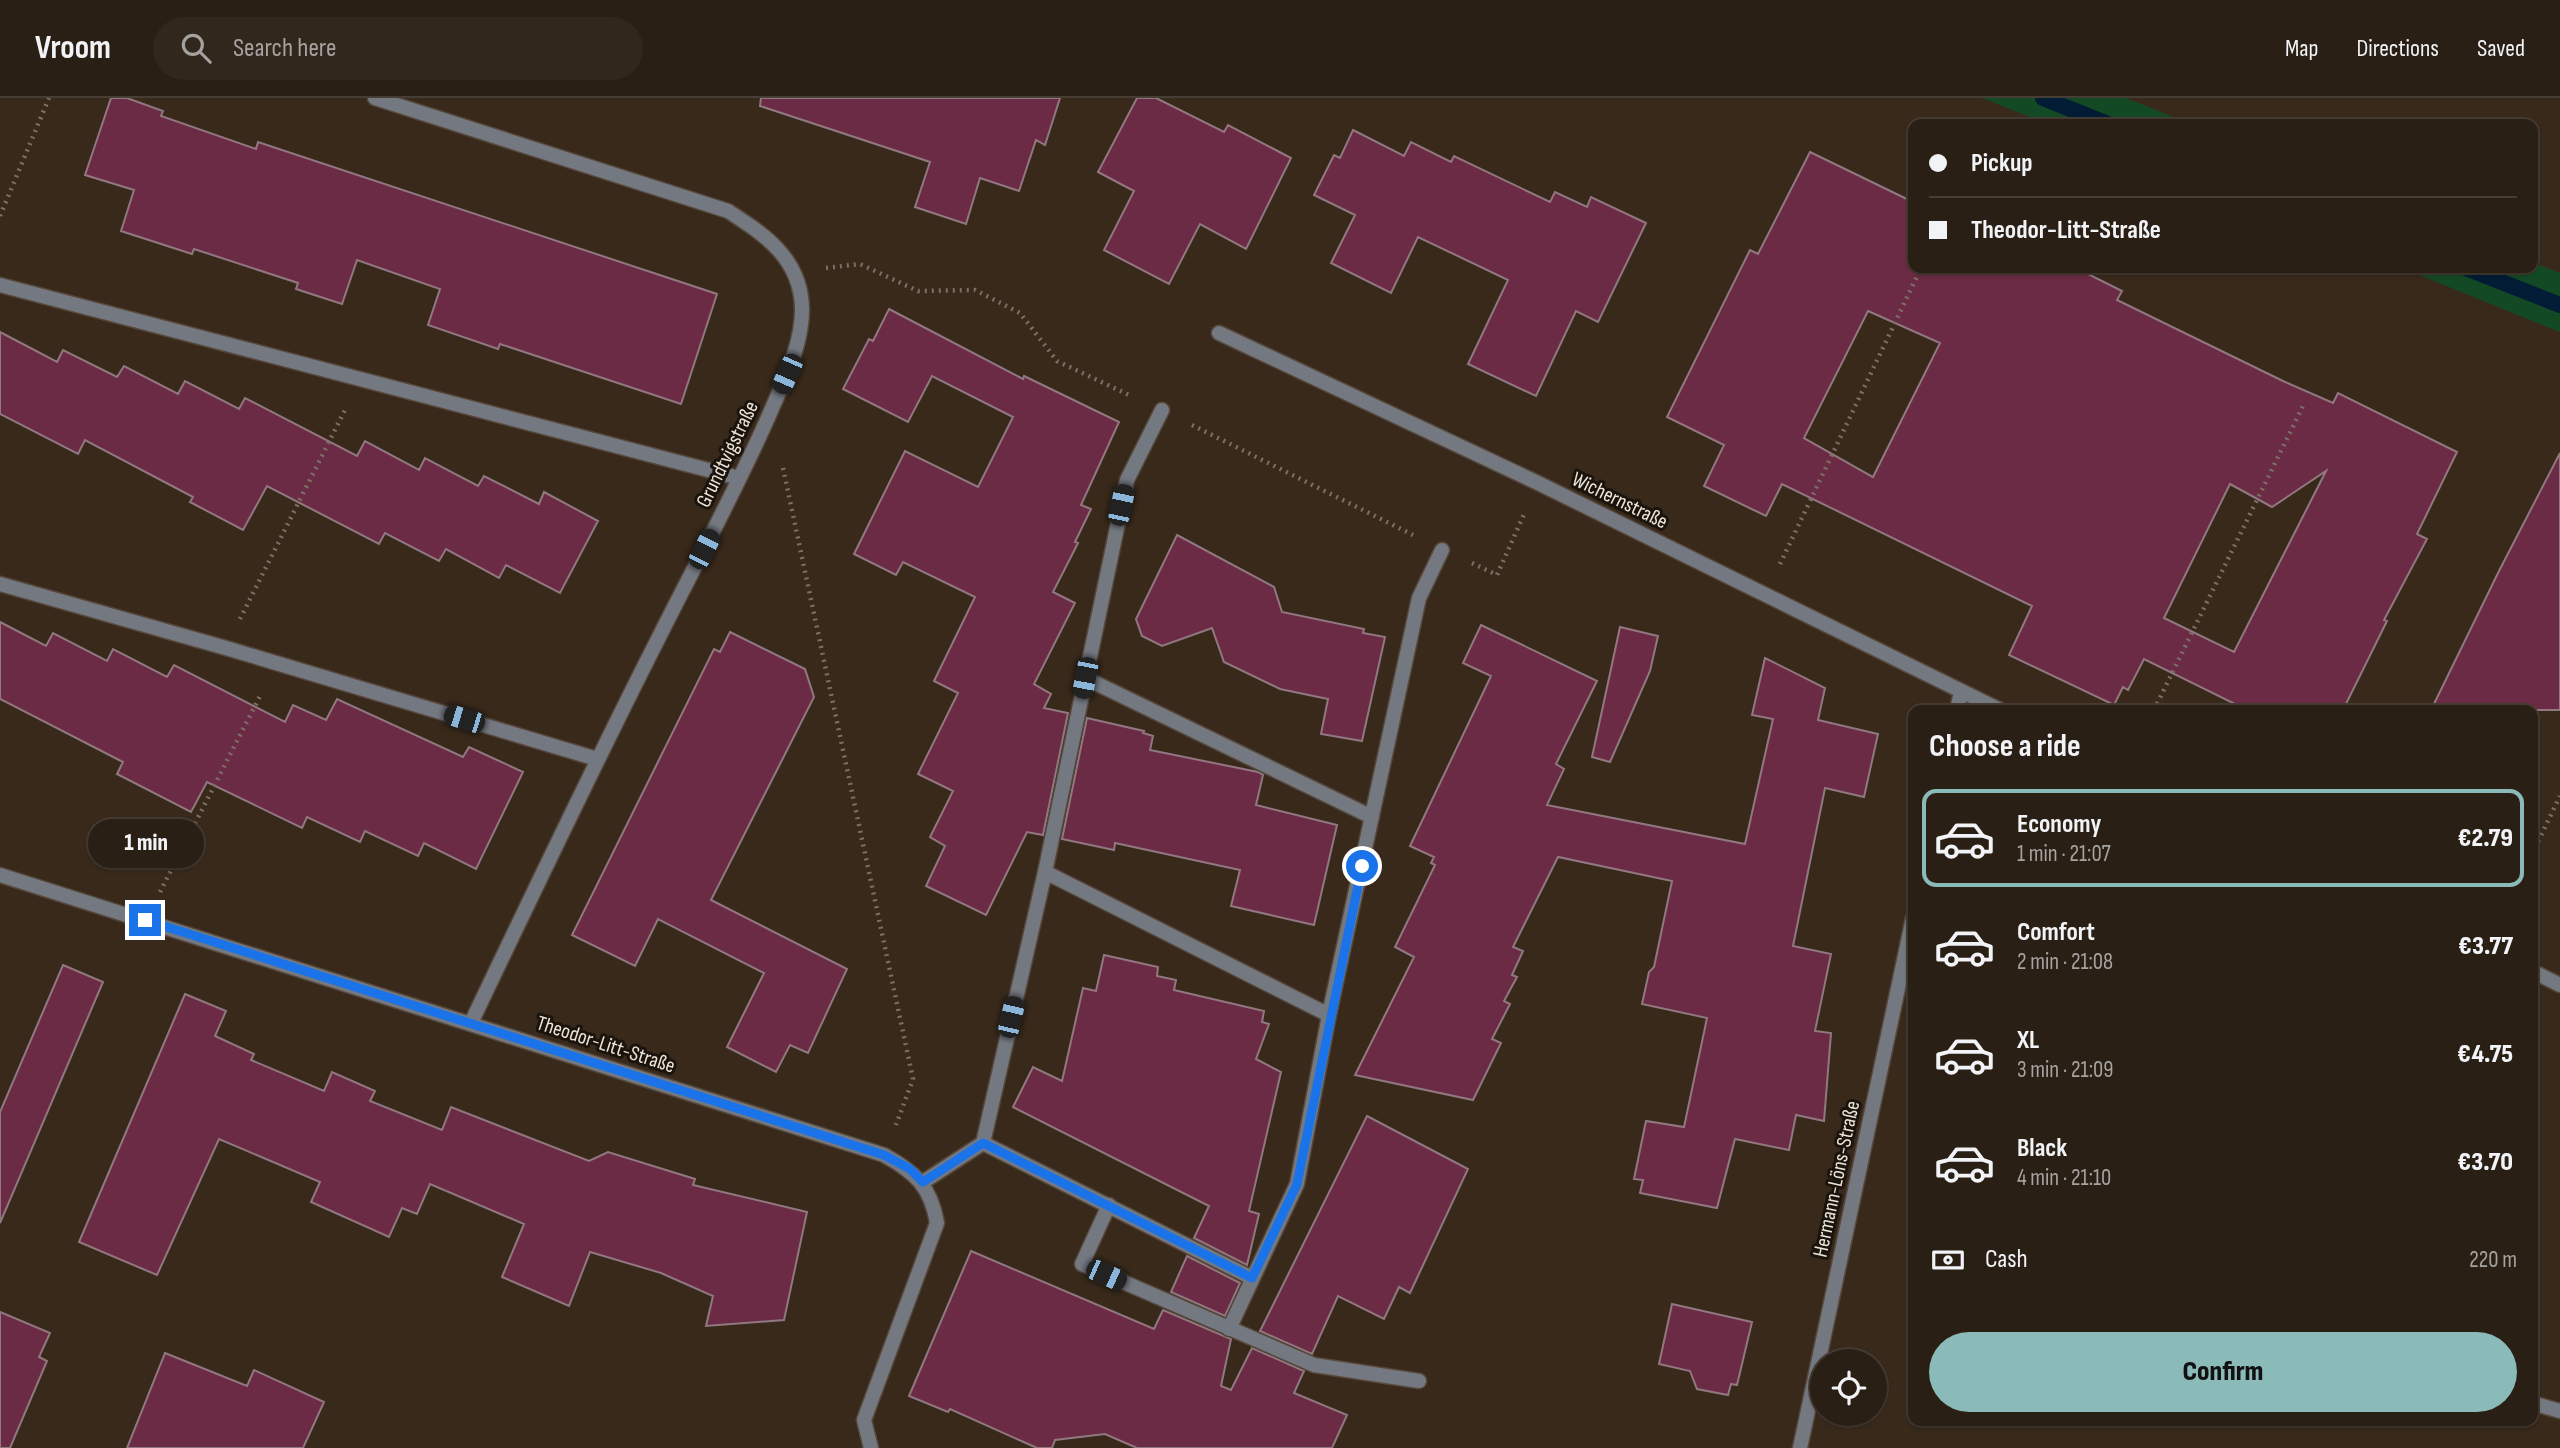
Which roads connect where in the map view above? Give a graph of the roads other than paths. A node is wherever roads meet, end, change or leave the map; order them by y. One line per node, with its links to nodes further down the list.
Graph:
1 (375, 98): 5 (street, Grundtvigstraße)
2 (0, 285): 5 (street)
3 (1219, 333): 9 (street, Wichernstraße)
4 (1162, 410): 8 (street)
5 (739, 478): 12 (street, Grundtvigstraße)
6 (1442, 550): 13 (street)
7 (0, 584): 12 (street)
8 (1085, 678): 13 (street); 14 (street)
9 (1961, 692): 10 (street); 11 (street, Wichernstraße)
10 (1958, 705)
11 (1989, 705)
12 (597, 760): 20 (street, Grundtvigstraße)
13 (1372, 817): 19 (street)
14 (1045, 872): 19 (street); 21 (street)
15 (0, 875): 20 (street, Theodor-Litt-Straße)
16 (1908, 941): 30 (street, Hermann-Löns-Straße)
17 (2538, 974): 18 (street)
18 (2560, 985)
19 (1329, 1015): 24 (street)
20 (471, 1023): 22 (street, Theodor-Litt-Straße)
21 (983, 1143): 22 (street); 23 (street)
22 (923, 1182): 29 (street)
23 (1109, 1205): 24 (street); 25 (street)
24 (1252, 1278): 25 (street)
25 (1229, 1329): 26 (street)
26 (1419, 1381)
27 (2538, 1405): 28 (street)
28 (2560, 1411)
29 (871, 1448)
30 (1800, 1448)

